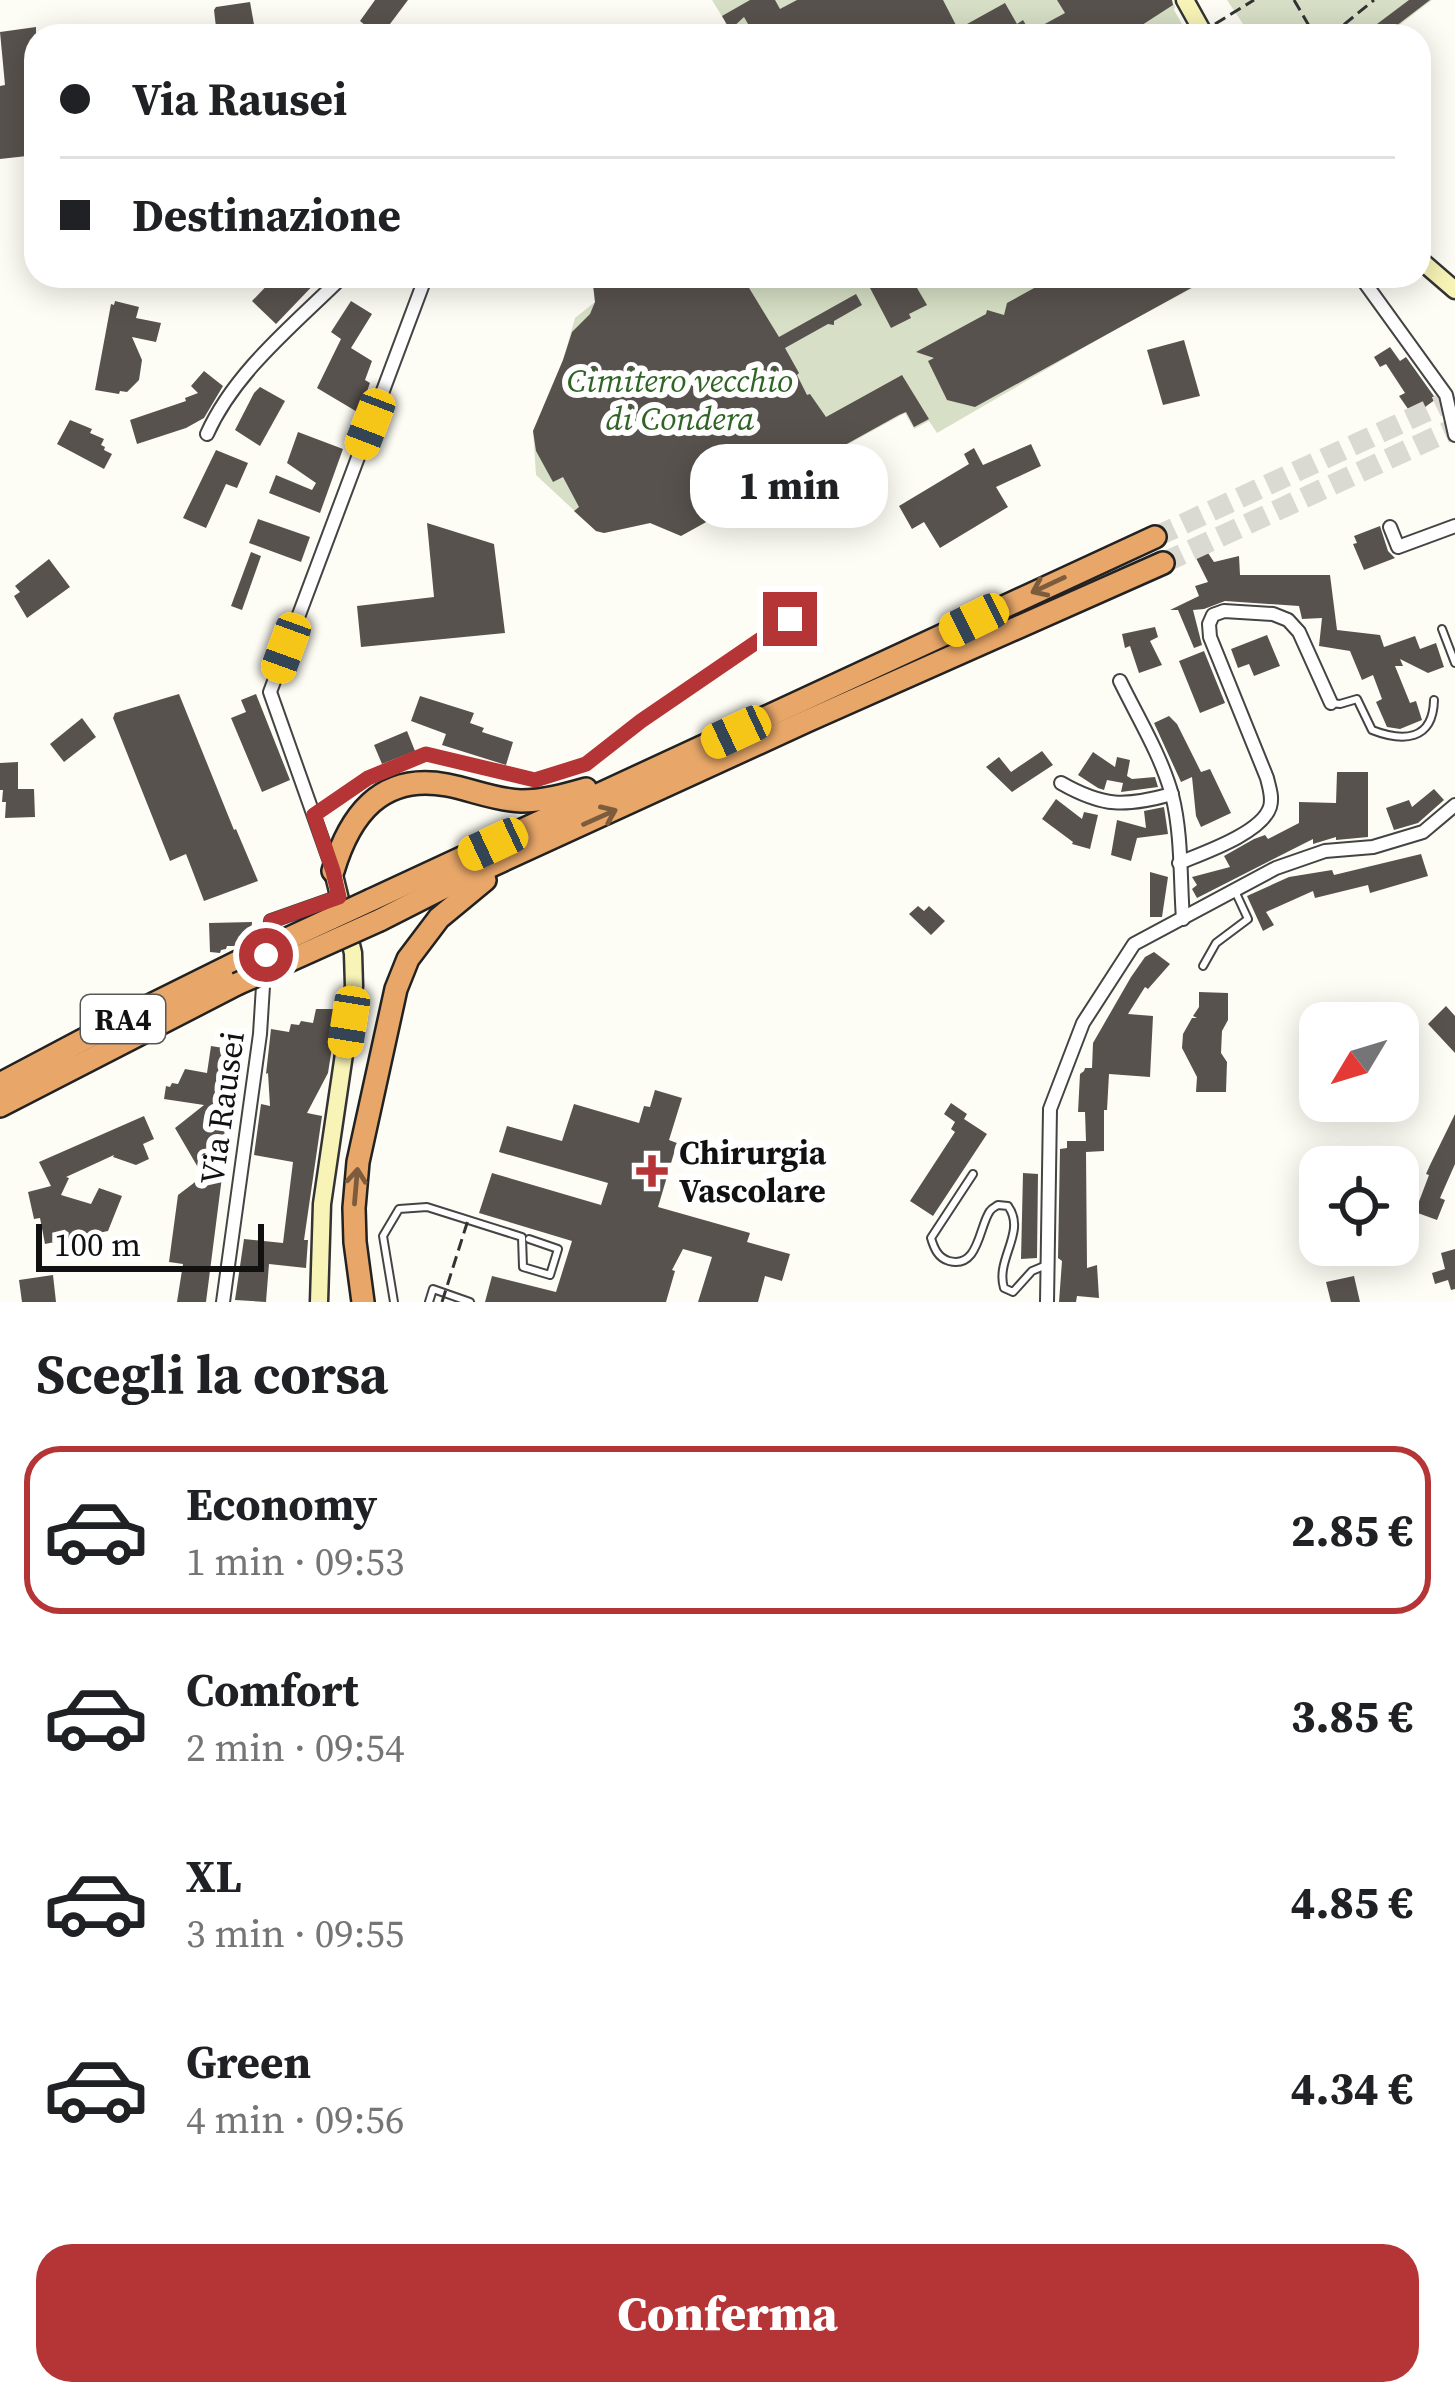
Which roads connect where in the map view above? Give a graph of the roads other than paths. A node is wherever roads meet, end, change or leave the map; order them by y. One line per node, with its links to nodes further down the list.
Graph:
1 (1431, 269): 5 (street)
2 (331, 288): 6 (street)
3 (1369, 288): 7 (street)
4 (420, 290): 22 (street)
5 (1455, 290)
6 (207, 434)
7 (1455, 435)
8 (1455, 526): 9 (street)
9 (1390, 527)
10 (1154, 537): 18 (highway, RA4, one-way to 18)
11 (1163, 563): 23 (highway, RA4, one-way to 11)
12 (790, 619): 22 (lane)
13 (1442, 629): 14 (lane)
14 (1455, 663)
15 (1120, 681): 20 (street)
16 (1434, 700): 17 (lane)
17 (1331, 703): 24 (street)
18 (656, 769): 25 (highway); 28 (highway, RA4)
19 (1061, 783): 20 (street)
20 (1172, 794): 24 (street)
21 (1455, 805): 26 (street)
22 (314, 815): 25 (street)
23 (545, 842): 28 (highway, RA4); 38 (highway, one-way to 23)
24 (1179, 863): 29 (street)
25 (333, 871): 27 (street)
26 (1235, 891): 29 (street); 30 (lane)
27 (339, 897): 36 (street, Via Rausei); 37 (street)
28 (375, 910): 31 (highway, RA4, bridge); 32 (highway, RA4, bridge)
29 (1183, 919): 35 (street)
30 (1203, 966)
31 (0, 1084)
32 (0, 1106)
33 (973, 1174): 35 (lane)
34 (529, 1240): 39 (lane)
35 (1048, 1267): 42 (street)
36 (223, 1302)
37 (319, 1302)
38 (363, 1302)
39 (394, 1302)
40 (429, 1302): 41 (lane)
41 (470, 1302)
42 (1047, 1302)

